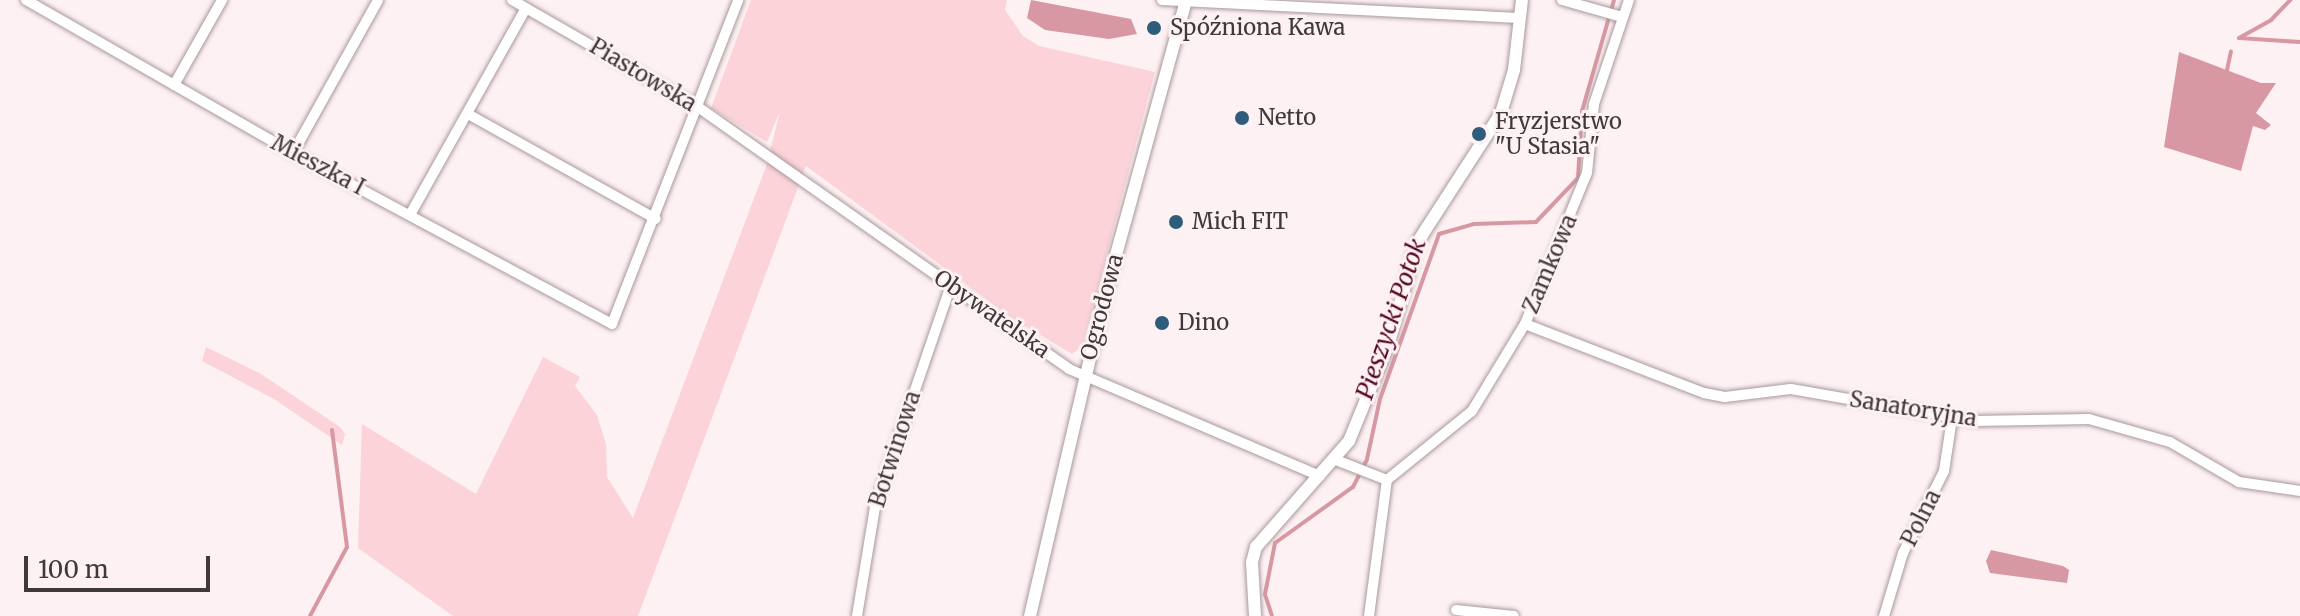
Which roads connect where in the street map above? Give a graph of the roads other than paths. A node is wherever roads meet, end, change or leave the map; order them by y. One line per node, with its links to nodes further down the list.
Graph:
1 (26, 0): 14 (street, Mieszka I)
2 (222, 0): 14 (street)
3 (378, 0): 17 (street)
4 (512, 0): 11 (street, Piastowska)
5 (738, 0): 15 (street)
6 (1162, 0): 10 (street)
7 (1522, 0): 13 (street)
8 (1562, 0): 12 (street)
9 (1629, 0): 12 (street, Zamkowa)
10 (1186, 1): 13 (street); 23 (street, Ogrodowa)
11 (526, 8): 15 (street, Piastowska); 16 (street)
12 (1619, 16): 22 (street, Zamkowa)
13 (1519, 18): 25 (street)
14 (174, 85): 17 (street, Mieszka I)
15 (698, 107): 18 (street, Piastowska); 20 (street)
16 (468, 114): 19 (street); 20 (street)
17 (293, 153): 19 (street, Mieszka I)
18 (770, 156): 21 (street, Obywatelska)
19 (411, 213): 20 (street, Mieszka I)
20 (656, 219)
21 (951, 285): 23 (street, Obywatelska); 30 (street, Botwinowa)
22 (1525, 324): 24 (street, Sanatoryjna); 27 (street, Zamkowa)
23 (1084, 376): 26 (street, Obywatelska); 31 (street, Ogrodowa)
24 (1952, 419): 28 (street, Sanatoryjna); 35 (street, Polna)
25 (1336, 460): 26 (street); 27 (street)
26 (1320, 476): 32 (street)
27 (1387, 480): 33 (street)
28 (2300, 491)
29 (1456, 610): 34 (street)
30 (857, 616)
31 (1030, 616)
32 (1255, 616)
33 (1369, 616)
34 (1514, 616)
35 (1884, 616)

